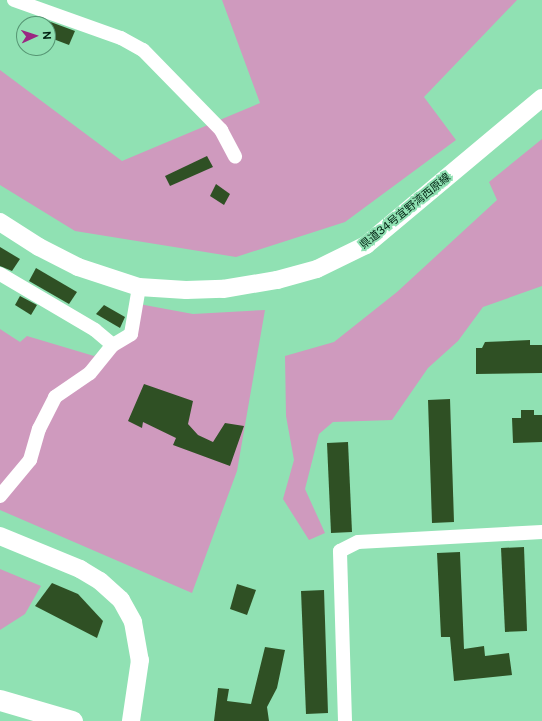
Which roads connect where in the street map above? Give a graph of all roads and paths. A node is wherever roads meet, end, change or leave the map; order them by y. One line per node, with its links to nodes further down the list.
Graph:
1 (14, 0): 3 (street)
2 (542, 98): 6 (main road, 県道34号宜野湾西原線)
3 (235, 156)
4 (0, 222): 6 (main road, 県道34号宜野湾西原線)
5 (0, 274): 7 (street)
6 (139, 287): 7 (street)
7 (113, 345): 8 (street)
8 (0, 496)
9 (542, 532): 14 (street)
10 (0, 536): 13 (main road)
11 (0, 700): 12 (highway)
12 (72, 721)
13 (131, 721)
14 (345, 721)

